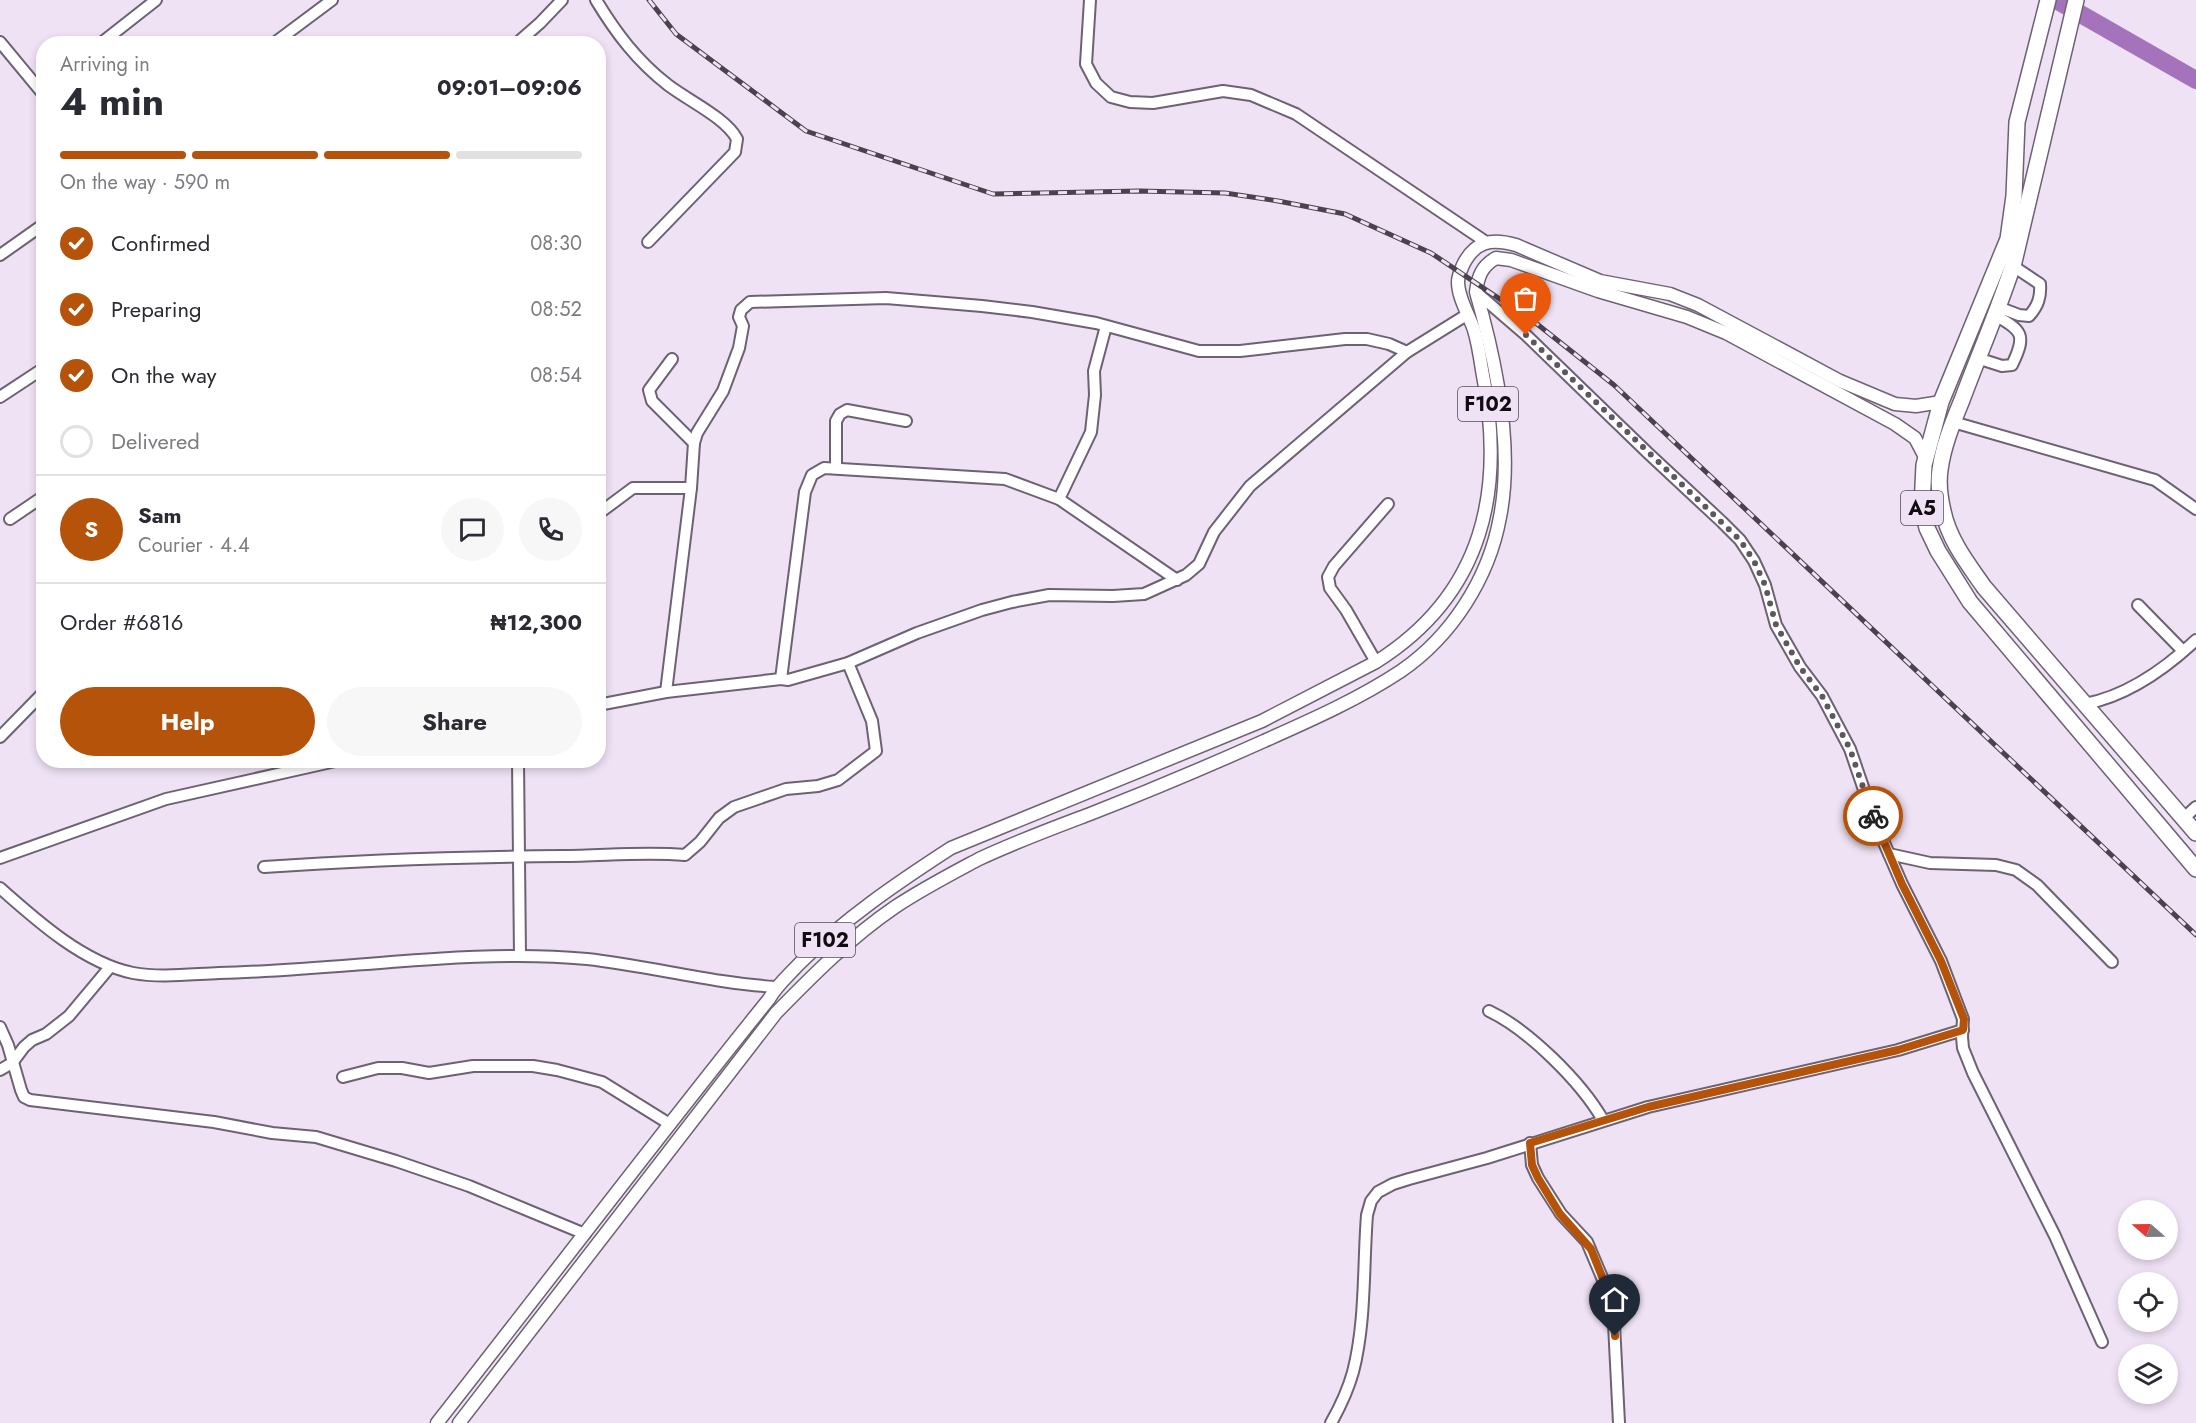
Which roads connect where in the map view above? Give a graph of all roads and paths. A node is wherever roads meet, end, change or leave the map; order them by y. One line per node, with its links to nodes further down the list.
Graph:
1 (156, 0): 8 (street)
2 (332, 0): 9 (street)
3 (562, 0): 10 (street)
4 (596, 0): 14 (street)
5 (1090, 0): 15 (street)
6 (2048, 0): 27 (highway, A5)
7 (2076, 0): 17 (highway, A5)
8 (110, 36)
9 (284, 36)
10 (525, 36)
11 (0, 42): 12 (street)
12 (36, 84)
13 (36, 230): 16 (street)
14 (648, 242)
15 (1486, 242): 20 (main road, F102); 27 (main road)
16 (0, 255)
17 (2013, 266): 19 (highway, A5); 19 (street)
18 (1476, 292): 31 (main road); 49 (main road, F102); 61 (street)
19 (1997, 311): 23 (highway, A5); 23 (street)
20 (1468, 314): 22 (street); 45 (main road, F102)
21 (1106, 326): 22 (street); 30 (street); 34 (street)
22 (1407, 352): 40 (street)
23 (1977, 357): 29 (highway, A5)
24 (672, 359): 30 (street)
25 (36, 373): 26 (street)
26 (0, 397)
27 (1941, 402): 31 (highway, A5)
28 (906, 421): 32 (street)
29 (1953, 422): 38 (street); 42 (highway, A5)
30 (694, 442): 33 (street)
31 (1925, 457): 46 (highway, A5)
32 (837, 468): 34 (street); 50 (street)
33 (691, 488): 37 (street); 51 (street)
34 (1059, 499): 40 (street)
35 (36, 501): 39 (street)
36 (1388, 504): 47 (street)
37 (606, 508)
38 (2196, 509)
39 (10, 519)
40 (1177, 580): 48 (street)
41 (2138, 606): 44 (street)
42 (2029, 638): 46 (highway); 54 (highway, A5)
43 (2196, 640): 44 (street)
44 (2183, 651): 54 (street)
45 (1391, 653): 47 (main road, F102); 49 (main road)
46 (2014, 654): 65 (highway, A5)
47 (1376, 662): 70 (main road, F102)
48 (848, 663): 50 (street); 62 (street)
49 (1402, 671): 83 (main road, F102)
50 (781, 679): 51 (street)
51 (666, 692): 53 (street)
52 (36, 700): 55 (street)
53 (606, 703)
54 (2085, 704): 59 (highway, A5)
55 (0, 737)
56 (304, 768): 63 (street)
57 (518, 768): 62 (street)
58 (2196, 807): 59 (street)
59 (2184, 818): 60 (highway, A5)
60 (2196, 833)
61 (1889, 854): 68 (street); 73 (street)
62 (518, 857): 64 (street); 67 (street)
63 (0, 858)
64 (264, 867)
65 (2196, 869)
66 (0, 888): 69 (street)
67 (520, 956): 69 (street); 70 (street)
68 (2112, 962)
69 (111, 967): 74 (street)
70 (776, 987): 78 (main road, F102)
71 (1489, 1011): 77 (street)
72 (0, 1027): 74 (street)
73 (1963, 1030): 77 (street); 81 (street)
74 (12, 1063): 75 (street); 80 (street)
75 (0, 1070)
76 (343, 1077): 78 (street)
77 (1603, 1120): 79 (street)
78 (668, 1123): 80 (main road, F102)
79 (1530, 1143): 84 (street); 85 (street)
80 (585, 1234): 82 (main road, F102)
81 (2102, 1342)
82 (437, 1423)
83 (459, 1423)
84 (1331, 1423)
85 (1619, 1423)

